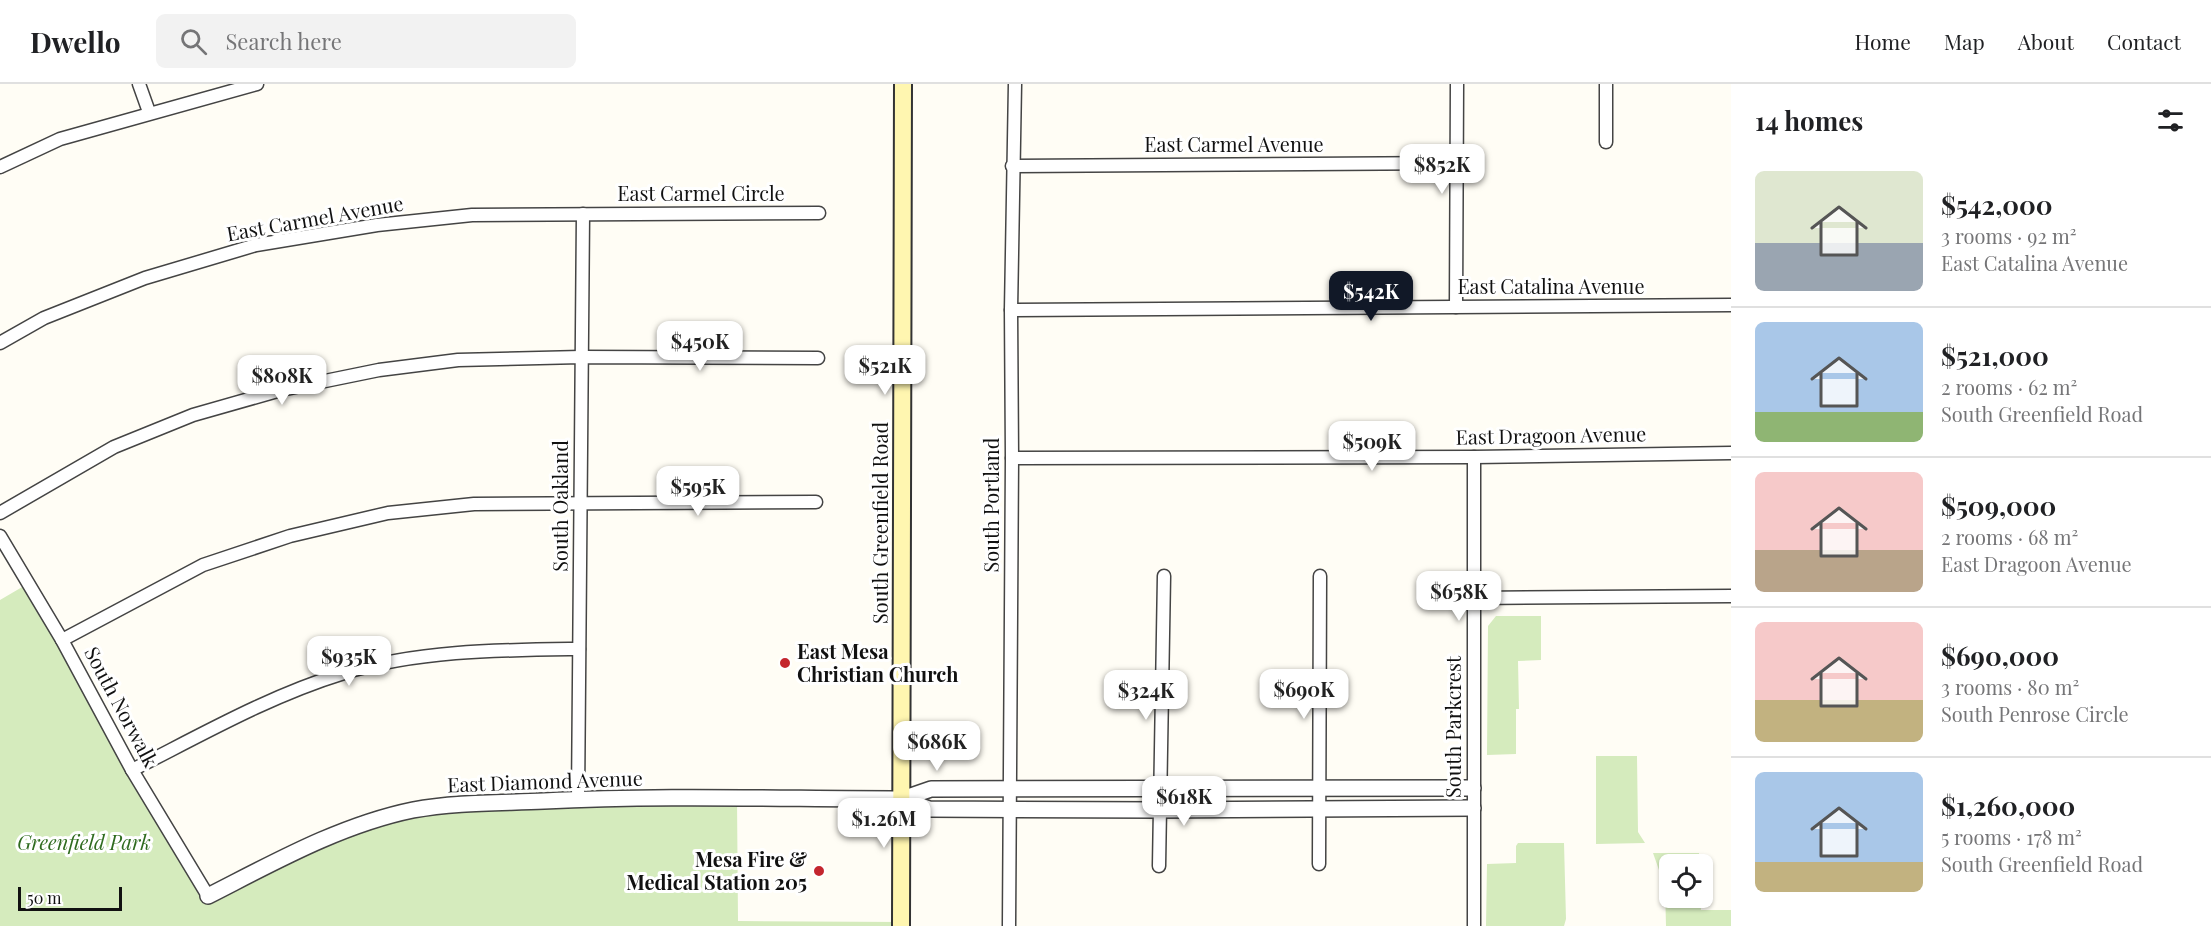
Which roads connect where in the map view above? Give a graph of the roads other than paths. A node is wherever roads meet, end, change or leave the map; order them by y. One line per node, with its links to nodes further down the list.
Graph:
1 (139, 84): 7 (street)
2 (257, 84): 7 (street)
3 (903, 84): 39 (main road, South Greenfield Road)
4 (1015, 84): 10 (street, South Portland)
5 (1457, 84): 9 (street)
6 (1606, 84): 8 (street)
7 (148, 112): 11 (street)
8 (1606, 142)
9 (1457, 163): 10 (street, East Carmel Avenue); 15 (street)
10 (1012, 166): 16 (street, South Portland)
11 (0, 167)
12 (819, 213): 13 (street, East Carmel Circle)
13 (583, 214): 17 (street, East Carmel Avenue); 18 (street, South Oakland)
14 (1731, 305): 15 (street, East Catalina Avenue)
15 (1456, 307): 16 (street, East Catalina Avenue)
16 (1011, 310): 22 (street, South Portland)
17 (0, 343)
18 (581, 357): 19 (street); 23 (street, South Oakland); 25 (street)
19 (818, 358)
20 (1731, 453): 21 (street, East Dragoon Avenue)
21 (1474, 457): 22 (street, East Dragoon Avenue); 30 (street, South Parkcrest)
22 (1012, 458): 35 (street, South Portland)
23 (580, 502): 24 (street); 31 (street); 32 (street, South Oakland)
24 (816, 502)
25 (0, 513)
26 (0, 536): 31 (street, South Norwalk)
27 (1164, 576): 36 (street)
28 (1320, 576): 37 (street)
29 (1731, 596): 30 (street)
30 (1474, 598): 34 (street, South Parkcrest)
31 (62, 640): 33 (street, South Norwalk)
32 (579, 649): 33 (street); 38 (street, South Oakland)
33 (132, 770): 46 (street, South Norwalk)
34 (1473, 788): 37 (street, East Diamond Avenue); 40 (street, South Parkcrest)
35 (1009, 789): 36 (street, East Diamond Avenue); 39 (street, East Diamond Avenue); 41 (street, South Portland)
36 (1160, 789): 37 (street, East Diamond Avenue); 42 (street)
37 (1319, 789): 43 (street)
38 (579, 799): 39 (street, East Diamond Avenue); 46 (street, East Diamond Avenue)
39 (902, 799): 41 (street, East Diamond Avenue); 47 (main road, South Greenfield Road)
40 (1473, 808): 43 (street, East Diamond Avenue); 49 (street, South Parkcrest)
41 (1009, 810): 42 (street, East Diamond Avenue); 48 (street, South Portland)
42 (1159, 810): 43 (street, East Diamond Avenue); 45 (street)
43 (1319, 810): 44 (street)
44 (1319, 864)
45 (1159, 866)
46 (208, 896)
47 (901, 926)
48 (1008, 926)
49 (1474, 926)

